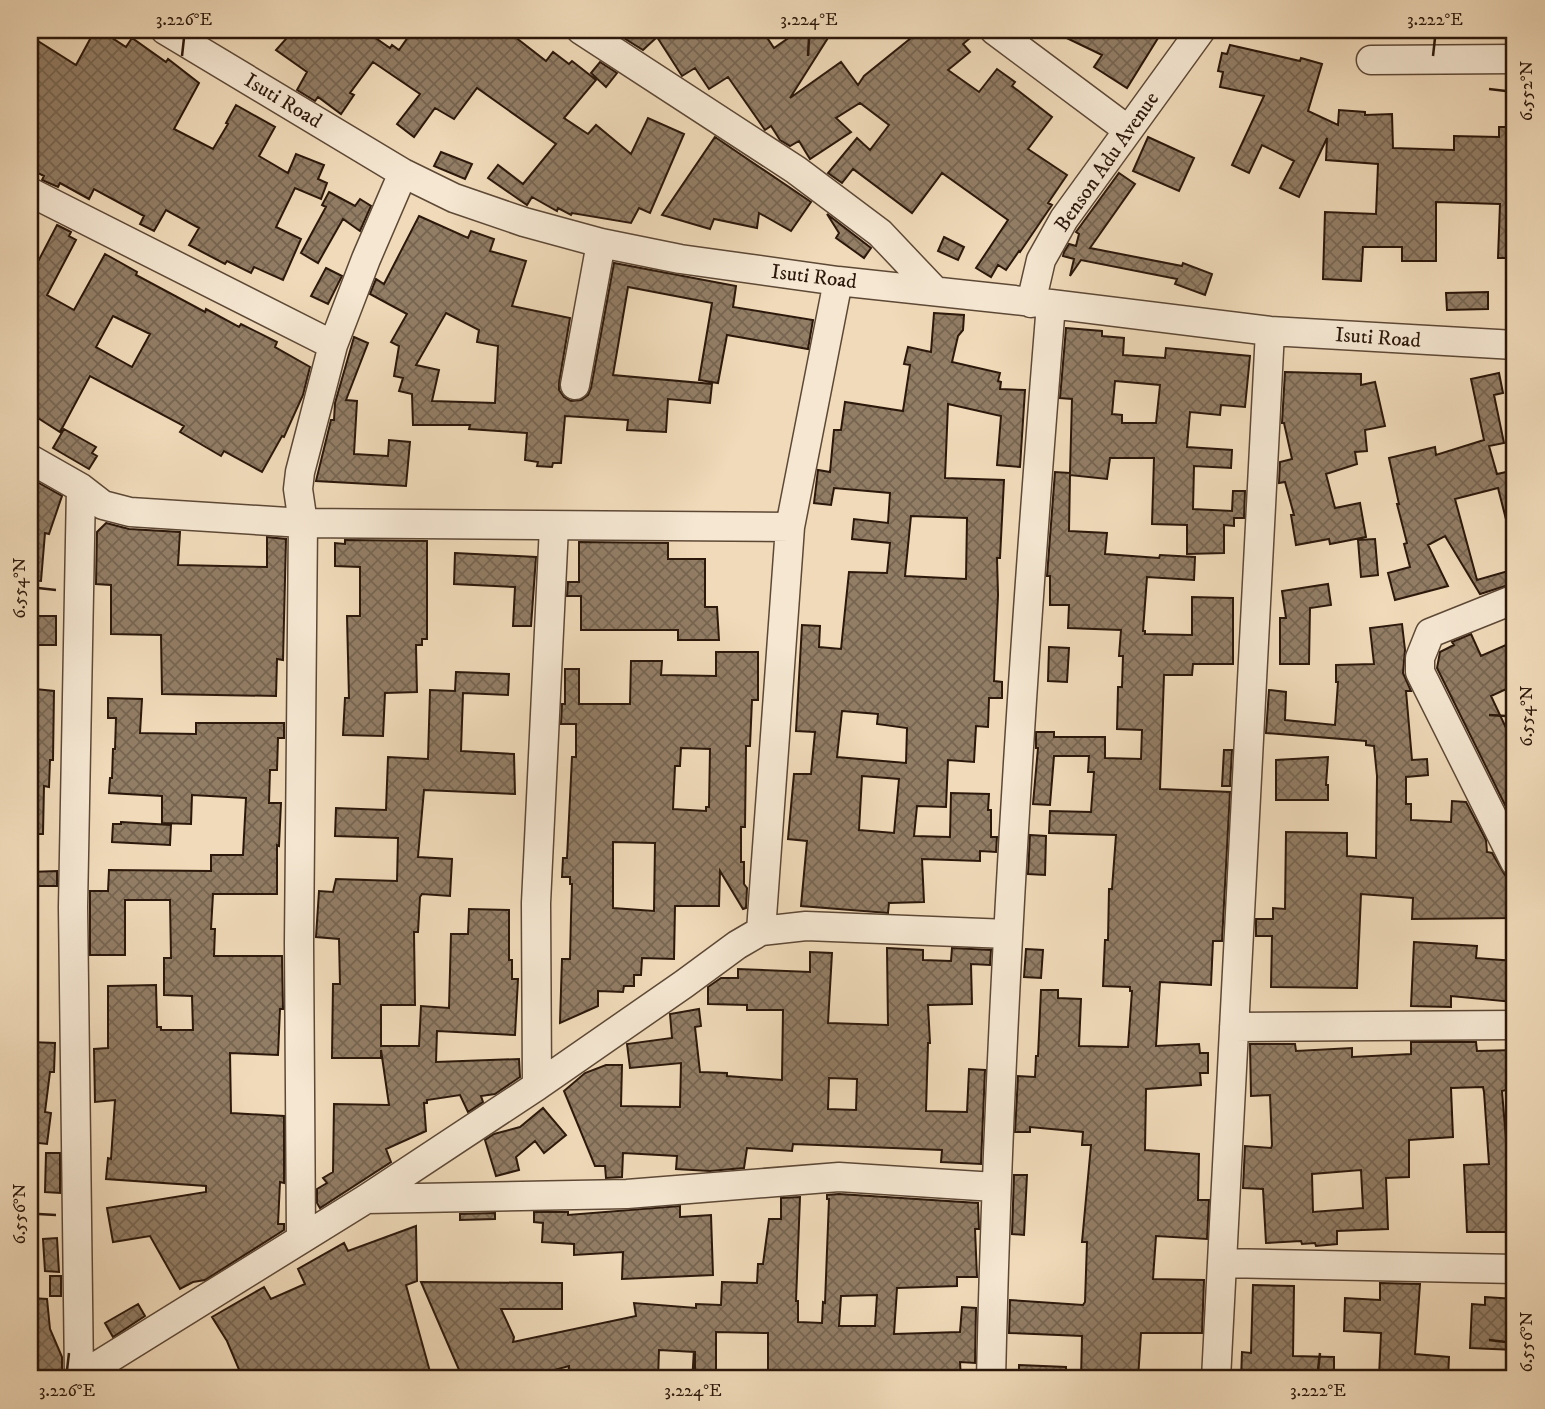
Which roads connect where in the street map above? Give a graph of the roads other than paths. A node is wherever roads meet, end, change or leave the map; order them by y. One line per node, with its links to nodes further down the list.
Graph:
1 (164, 30): 8 (street, Isuti Road)
2 (581, 30): 12 (street)
3 (994, 30): 7 (street)
4 (1202, 30): 7 (street, Benson Adu Avenue)
5 (1515, 59): 6 (street)
6 (1371, 60)
7 (1128, 130): 13 (street, Benson Adu Avenue)
8 (403, 173): 10 (street, Isuti Road); 15 (street)
9 (30, 192): 15 (street)
10 (601, 243): 11 (street, Isuti Road); 17 (street)
11 (838, 281): 12 (street, Isuti Road); 22 (street)
12 (935, 290): 13 (street, Isuti Road)
13 (1041, 303): 14 (street, Isuti Road); 26 (street, Benson Adu Avenue)
14 (1270, 331): 16 (street, Isuti Road); 28 (street)
15 (333, 345): 20 (street)
16 (1515, 345)
17 (575, 385)
18 (30, 459): 19 (street)
19 (81, 488): 20 (street); 35 (street)
20 (303, 523): 21 (street); 32 (street)
21 (554, 526): 22 (street); 29 (street)
22 (790, 527): 25 (street)
23 (1515, 599): 24 (street)
24 (1515, 862)
25 (761, 932): 26 (street); 29 (street)
26 (1008, 934): 30 (street, Benson Adu Avenue)
27 (1515, 1025): 28 (street)
28 (1234, 1027): 33 (street)
29 (537, 1086): 31 (street)
30 (995, 1186): 31 (street); 36 (street, Benson Adu Avenue)
31 (366, 1199): 32 (street)
32 (301, 1239): 35 (street)
33 (1222, 1263): 34 (street); 37 (street)
34 (1515, 1269)
35 (77, 1378)
36 (991, 1379)
37 (1216, 1379)

